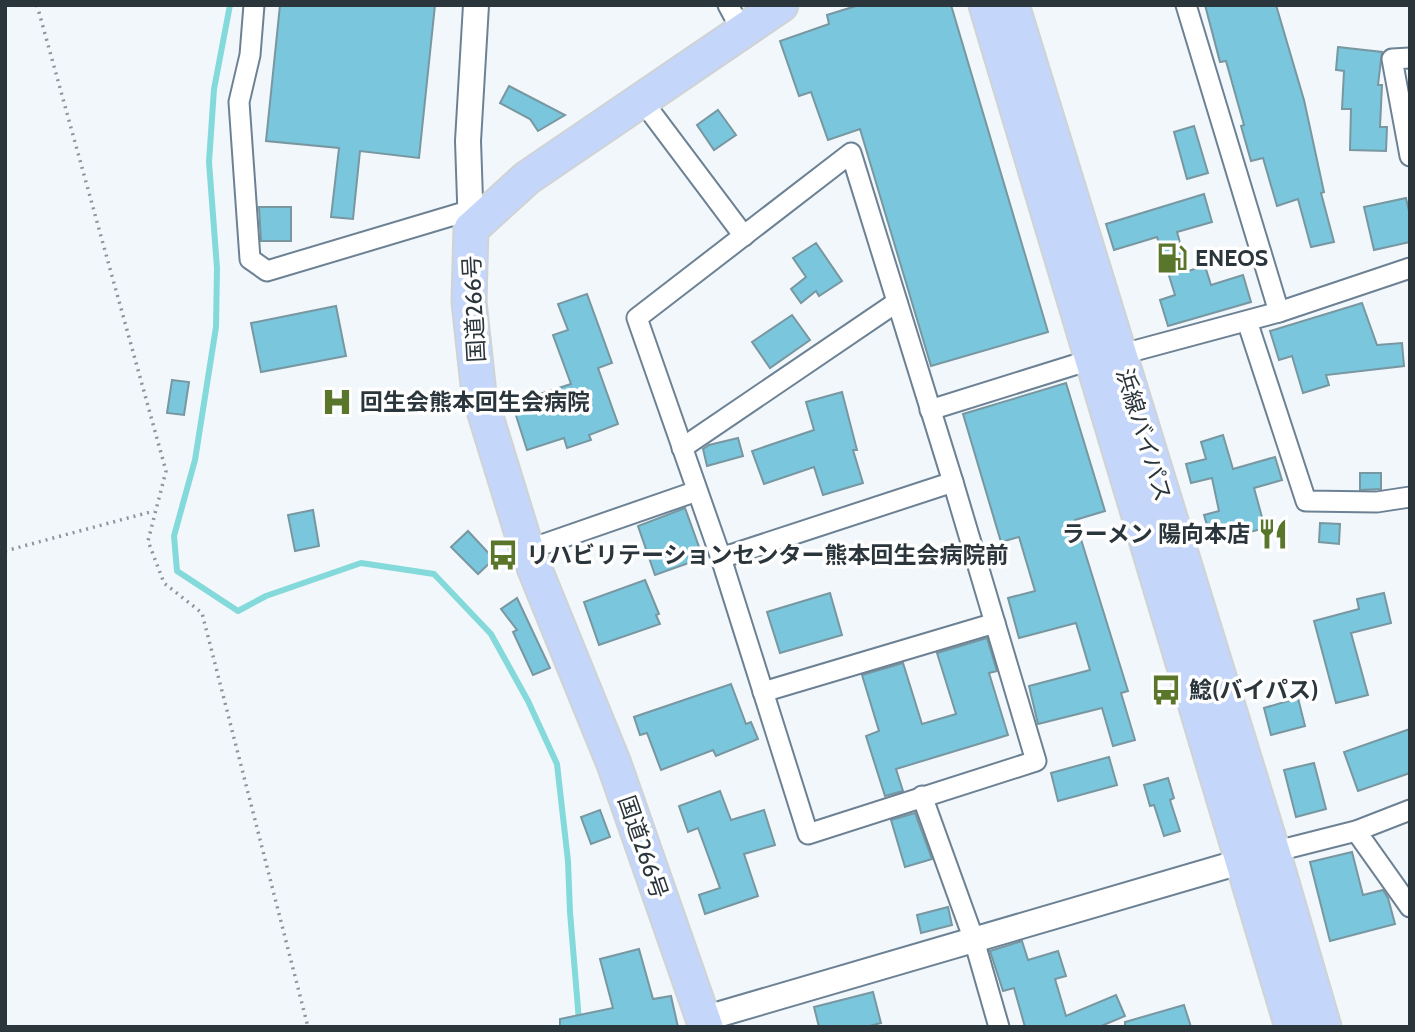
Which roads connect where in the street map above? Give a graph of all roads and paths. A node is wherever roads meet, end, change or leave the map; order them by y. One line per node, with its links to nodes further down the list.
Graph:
1 (37, 5): 24 (path)
2 (254, 5): 12 (street)
3 (477, 5): 12 (street)
4 (781, 5): 8 (highway, 国道266号)
5 (986, 5): 18 (highway, 浜線バイパス)
6 (1012, 5): 18 (highway, 浜線バイパス)
7 (1186, 5): 16 (street)
8 (735, 18): 10 (highway, 国道266号)
9 (1410, 58): 11 (street)
10 (641, 99): 12 (highway, 国道266号); 13 (street)
11 (1410, 156)
12 (471, 219): 25 (highway, 国道266号)
13 (744, 236): 15 (street); 20 (street)
14 (1410, 268): 16 (street)
15 (897, 302): 19 (street); 20 (street)
16 (1279, 312): 17 (street)
17 (1247, 321): 18 (street); 23 (street)
18 (1105, 357): 19 (street); 33 (highway, 浜線バイパス)
19 (930, 410): 21 (street)
20 (682, 448): 22 (street)
21 (953, 482): 27 (street); 28 (street)
22 (697, 491): 25 (street); 27 (street)
23 (1410, 497)
24 (154, 511): 26 (path); 37 (path)
25 (527, 550): 36 (highway, 国道266号)
26 (5, 551)
27 (721, 558): 29 (street)
28 (995, 622): 29 (street); 30 (street)
29 (763, 692): 30 (street)
30 (922, 796): 35 (street)
31 (1410, 810): 32 (street)
32 (1356, 831): 33 (street); 34 (street)
33 (1258, 857): 35 (street); 39 (highway, 浜線バイパス); 40 (highway, 浜線バイパス)
34 (1410, 906)
35 (974, 940): 36 (street); 38 (street)
36 (704, 1023)
37 (308, 1027)
38 (999, 1027)
39 (1292, 1027)
40 (1324, 1027)

